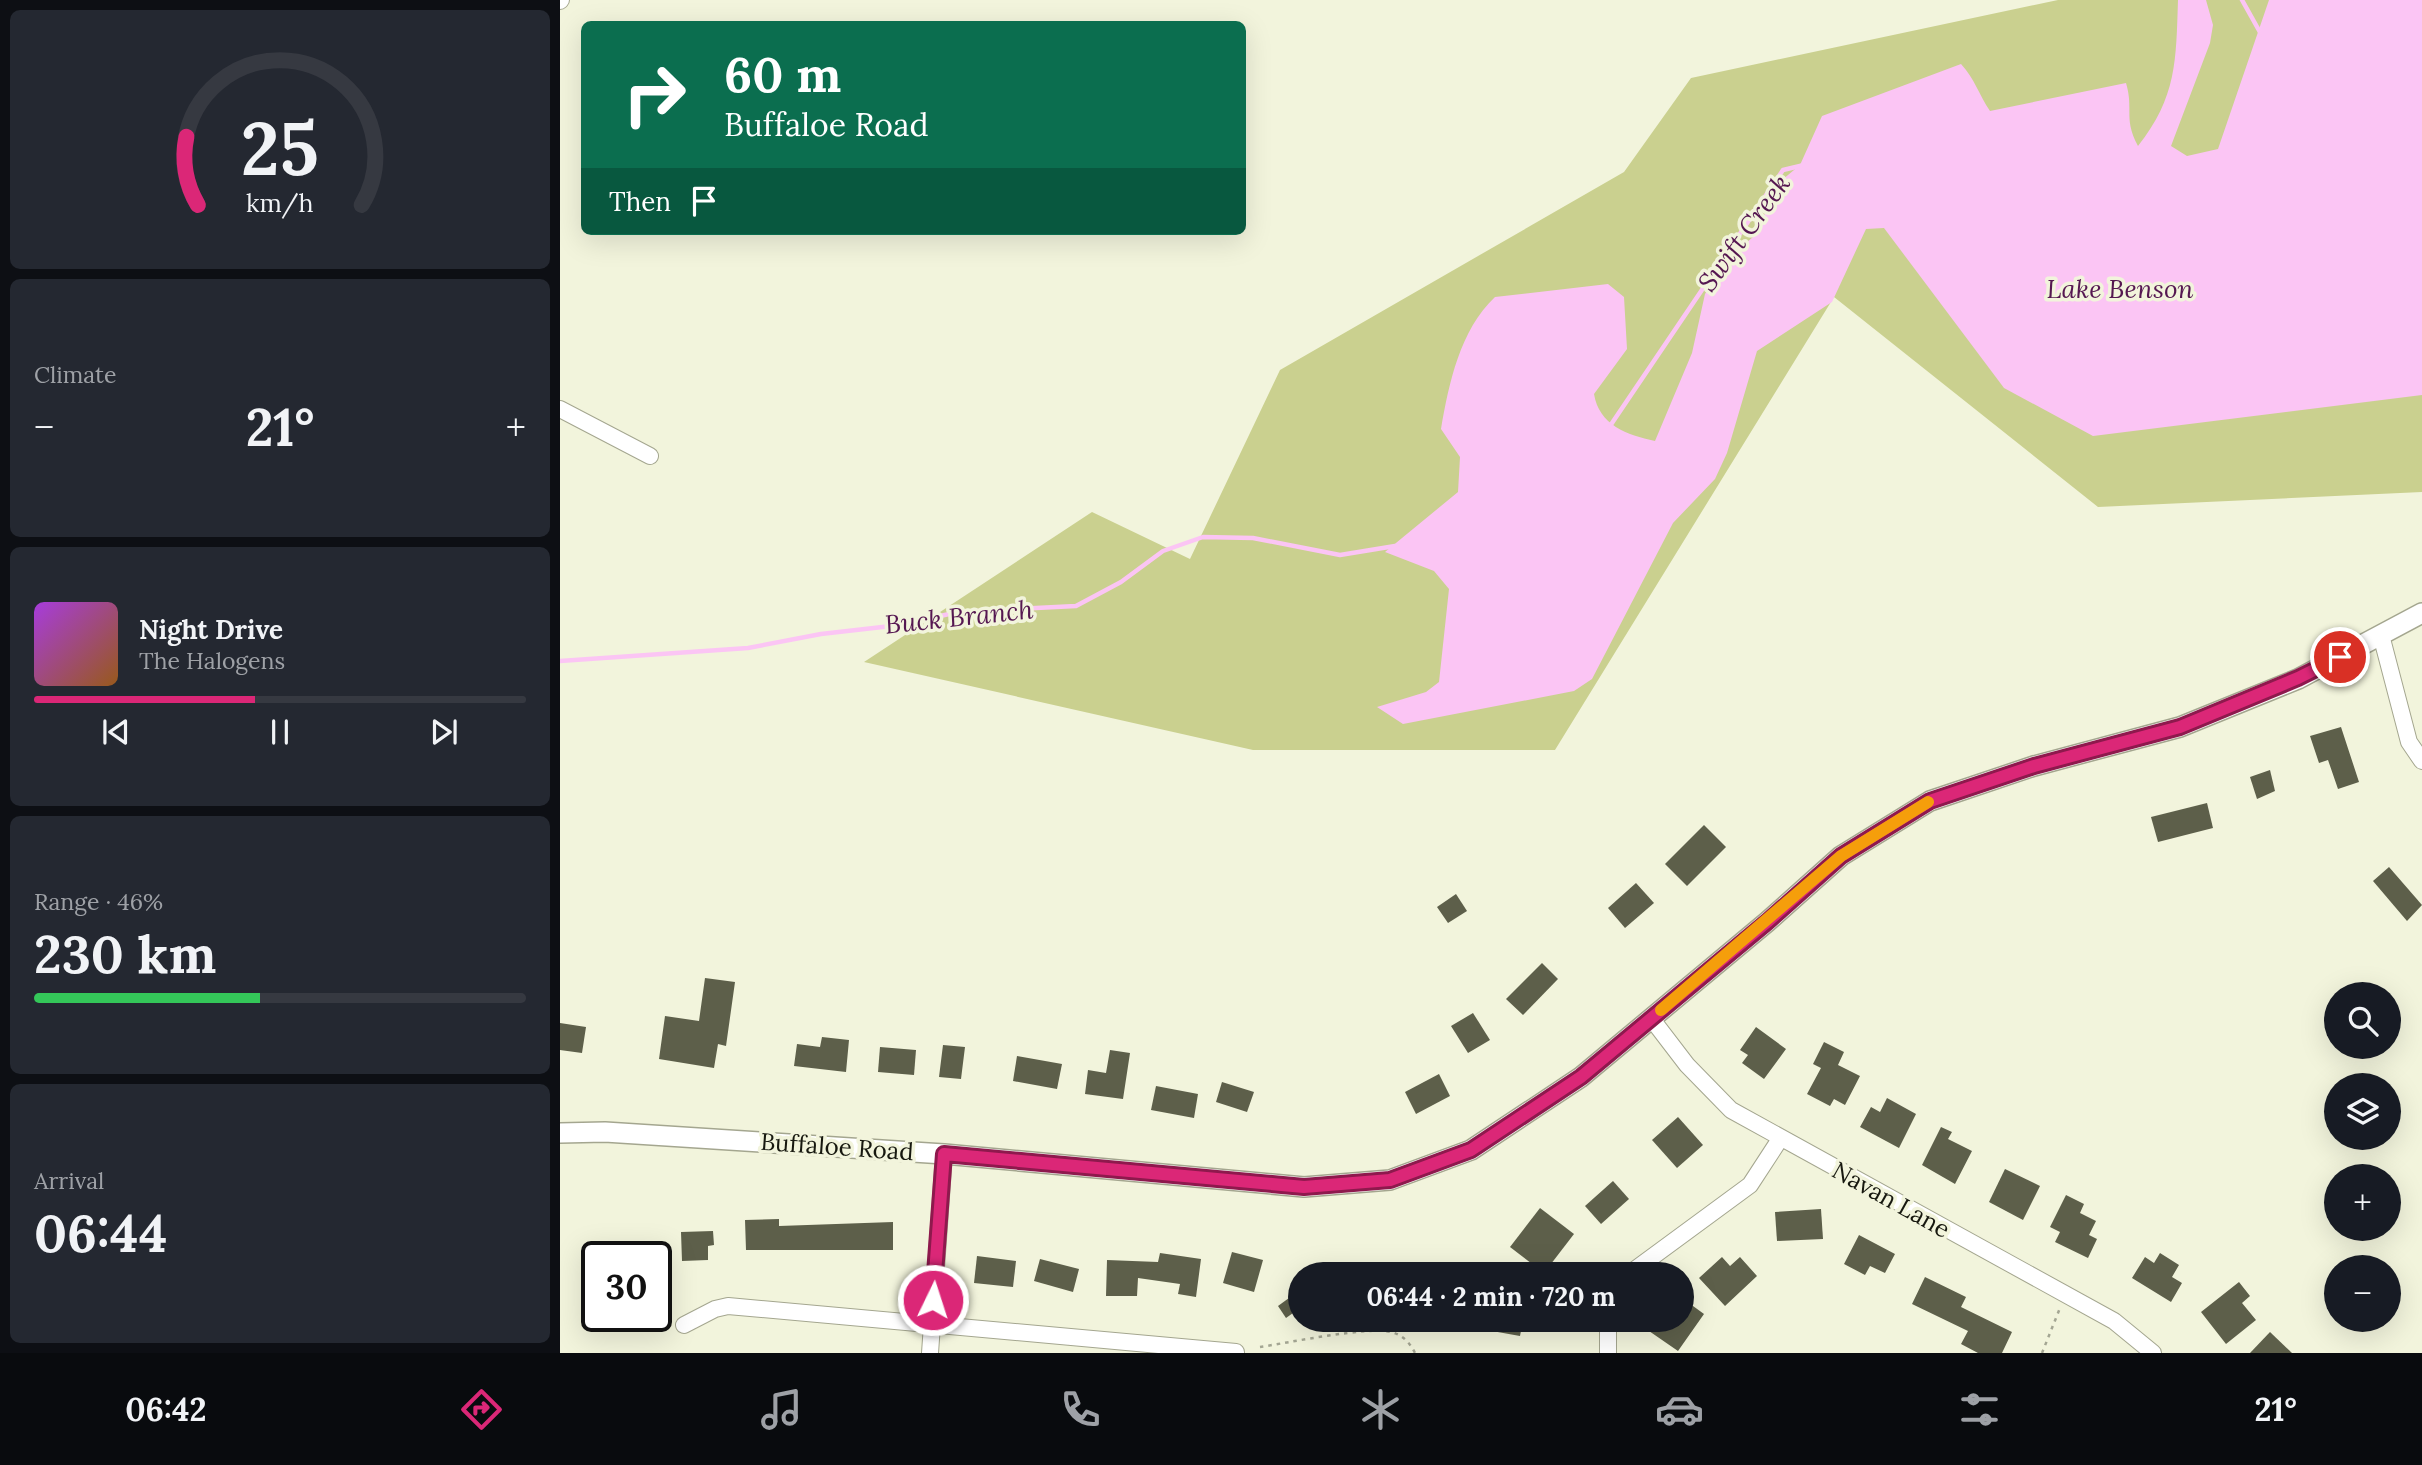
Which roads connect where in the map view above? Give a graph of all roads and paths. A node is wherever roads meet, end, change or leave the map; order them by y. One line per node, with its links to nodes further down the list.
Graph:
1 (560, 409): 2 (street)
2 (650, 456)
3 (2422, 613): 4 (street, Buffaloe Road)
4 (2381, 635): 5 (street); 6 (street, Buffaloe Road)
5 (2422, 761)
6 (1651, 1018): 8 (street, Navan Lane); 9 (street, Buffaloe Road)
7 (560, 1133): 9 (street, Buffaloe Road)
8 (1780, 1139): 10 (street); 11 (street, Navan Lane)
9 (944, 1154): 13 (street)
10 (1645, 1262)
11 (2066, 1296): 20 (path); 21 (street, Navan Lane)
12 (684, 1325): 13 (street)
13 (932, 1325): 16 (street); 17 (street)
14 (1608, 1332): 19 (street)
15 (1260, 1347): 18 (path)
16 (1236, 1352)
17 (930, 1353)
18 (1415, 1353)
19 (1608, 1353)
20 (2042, 1353)
21 (2153, 1353)

